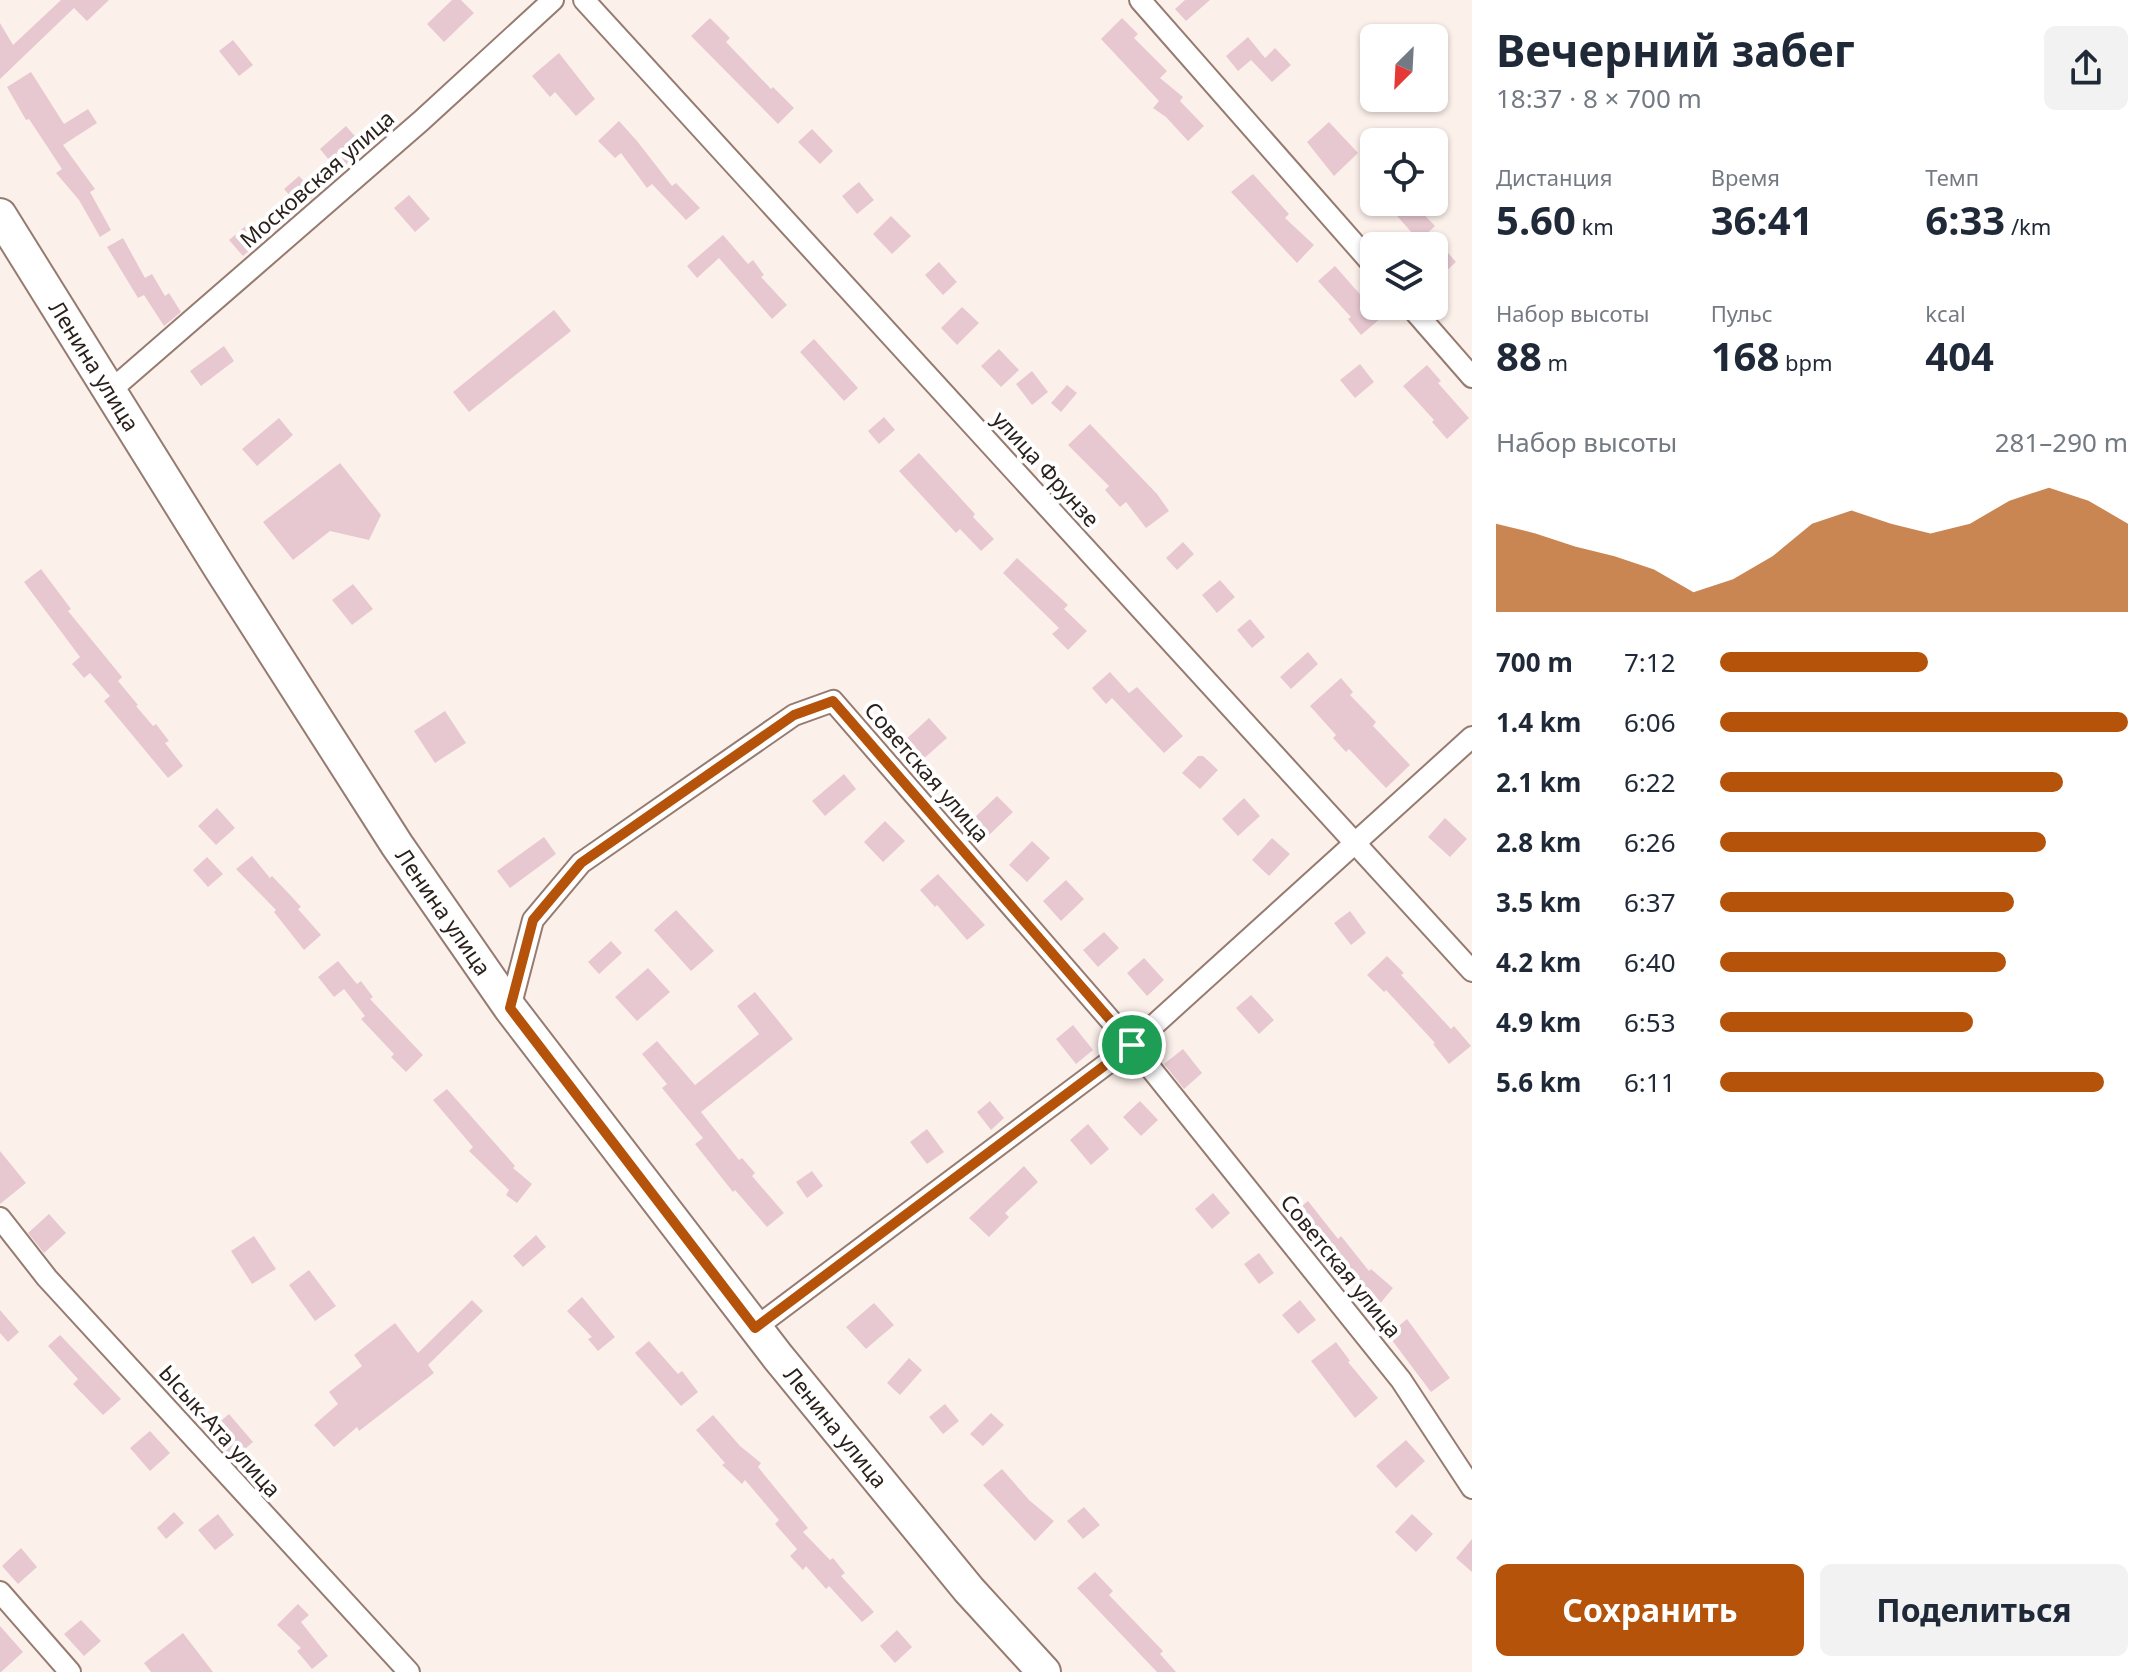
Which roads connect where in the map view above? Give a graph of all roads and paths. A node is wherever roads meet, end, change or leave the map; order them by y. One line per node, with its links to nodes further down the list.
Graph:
1 (553, 0): 8 (street, Московская улица)
2 (584, 0): 10 (street, улица Фрунзе)
3 (1140, 0): 5 (street)
4 (0, 215): 8 (main road, Ленина улица)
5 (1360, 250)
6 (1422, 320): 7 (street)
7 (1472, 377)
8 (110, 391): 12 (main road, Ленина улица)
9 (1472, 737): 10 (street)
10 (1354, 842): 11 (street, улица Фрунзе); 13 (street)
11 (1472, 971)
12 (510, 1008): 13 (street, Советская улица); 15 (main road, Ленина улица)
13 (1132, 1045): 15 (street); 16 (street, Советская улица)
14 (0, 1218): 19 (street, Ысык-Ата улица)
15 (755, 1328): 20 (main road, Ленина улица)
16 (1472, 1488)
17 (0, 1592): 18 (street)
18 (70, 1672)
19 (409, 1672)
20 (1044, 1672)

